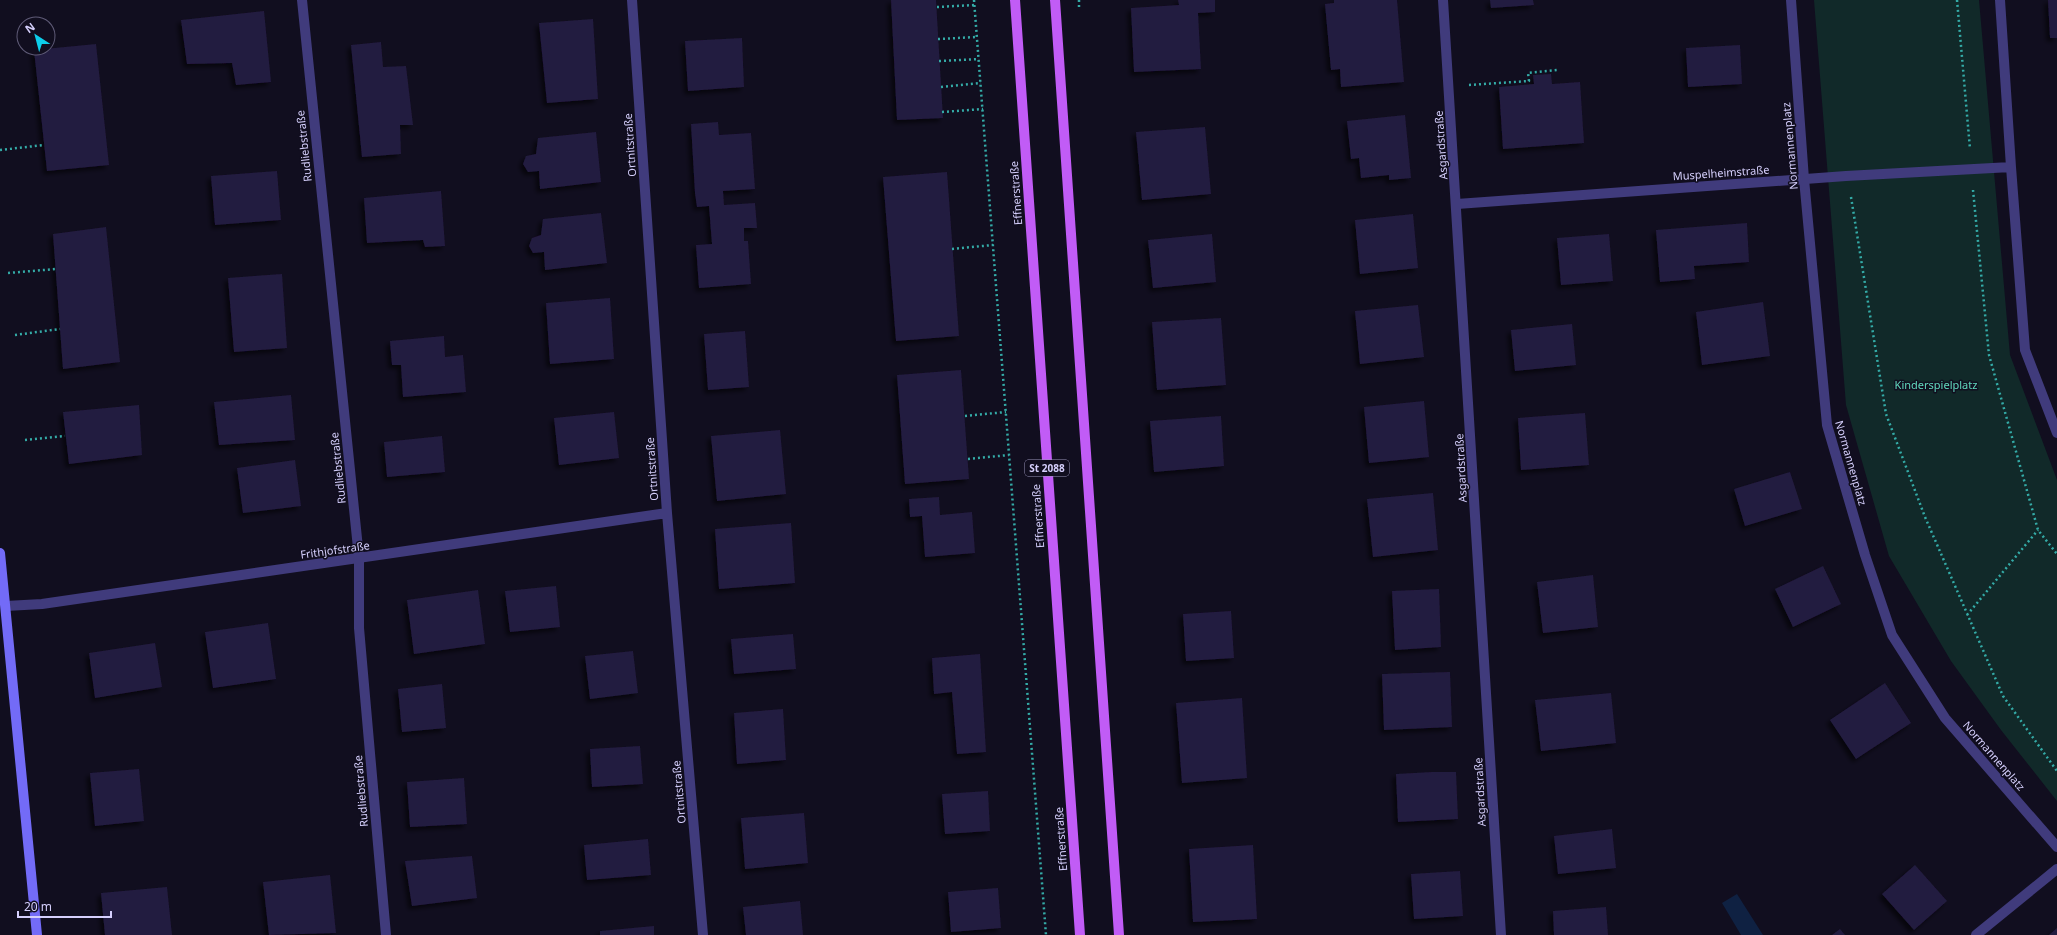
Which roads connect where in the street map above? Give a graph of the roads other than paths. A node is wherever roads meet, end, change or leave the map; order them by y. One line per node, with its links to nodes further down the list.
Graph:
1 (302, 0): 14 (street, Rudliebstraße)
2 (632, 0): 12 (street, Ortnitstraße)
3 (1014, 0): 21 (main road, Effnerstraße / St 2088)
4 (1055, 0): 22 (main road)
5 (1443, 0): 10 (street, Asgardstraße)
6 (1791, 0): 9 (street, Normannenplatz)
7 (2000, 0): 8 (street)
8 (2011, 167): 9 (street, Muspelheimstraße); 11 (street)
9 (1804, 179): 10 (street, Muspelheimstraße); 16 (street, Normannenplatz)
10 (1457, 204): 23 (street, Asgardstraße)
11 (2057, 433)
12 (668, 513): 14 (street, Frithjofstraße); 20 (street, Ortnitstraße)
13 (0, 553): 15 (main road)
14 (359, 558): 15 (street, Frithjofstraße); 19 (street, Rudliebstraße)
15 (6, 606): 18 (main road)
16 (2057, 847)
17 (2057, 869): 24 (street)
18 (37, 935)
19 (386, 935)
20 (703, 935)
21 (1080, 935)
22 (1119, 935)
23 (1501, 935)
24 (1976, 935)

